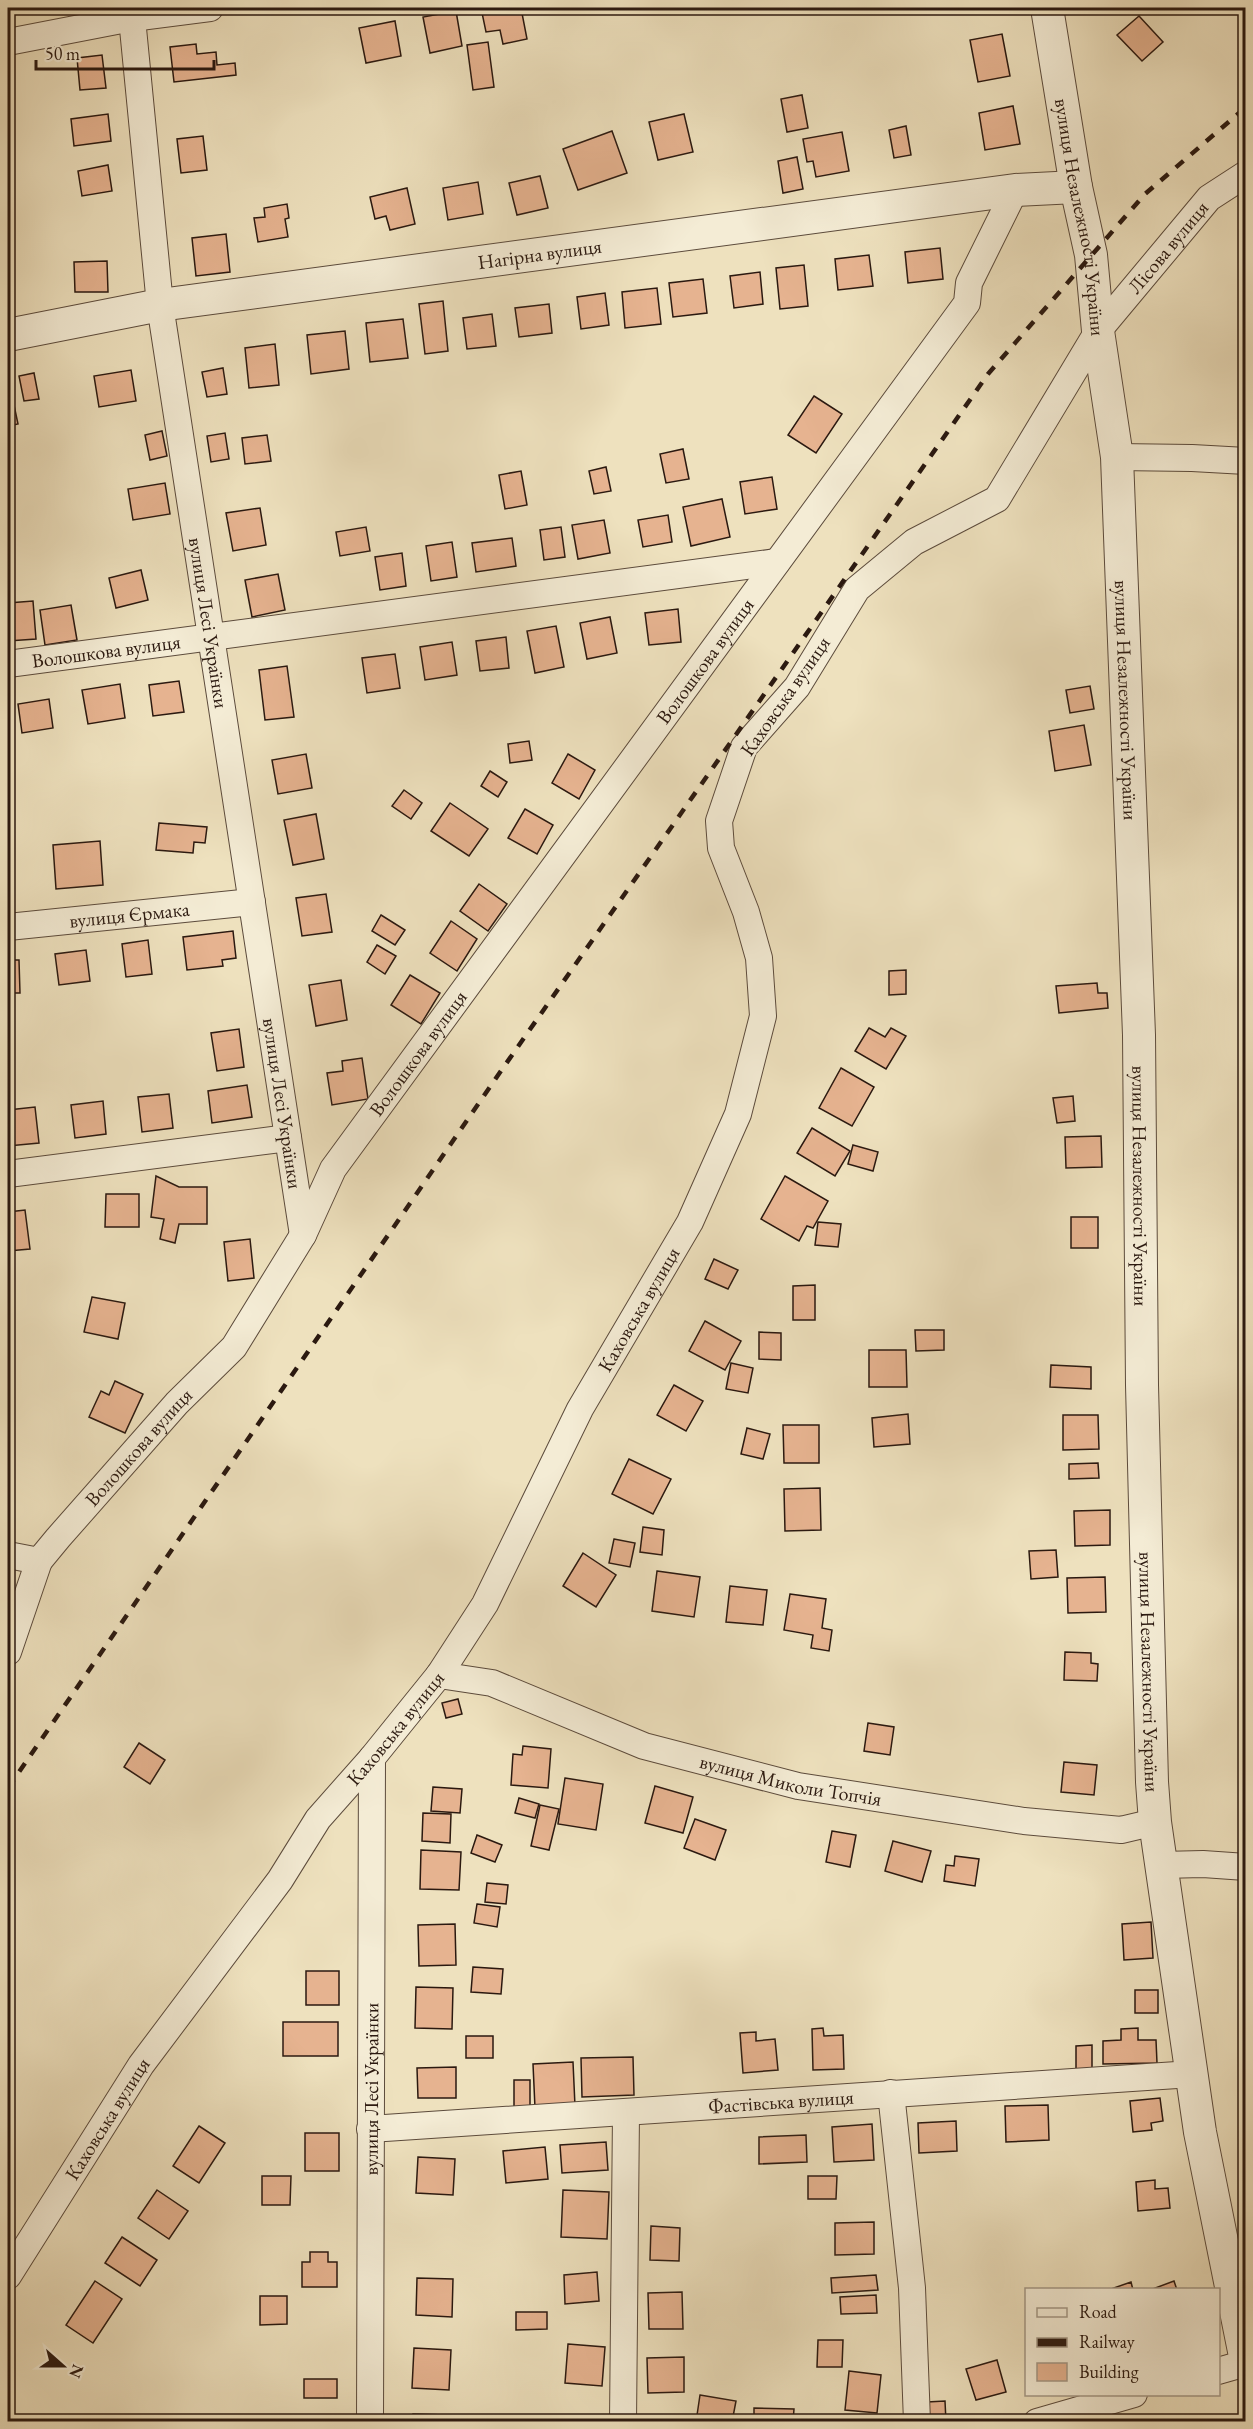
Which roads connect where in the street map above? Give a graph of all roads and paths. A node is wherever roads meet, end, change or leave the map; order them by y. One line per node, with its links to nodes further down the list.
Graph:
1 (210, 8): 3 (street)
2 (1047, 8): 6 (street, вулиця Незалежності України)
3 (132, 13): 4 (street); 8 (street, вулиця Лесі Українки)
4 (8, 42)
5 (1245, 174): 9 (street, Лісова вулиця)
6 (1076, 187): 7 (street, Нагірна вулиця); 9 (street, вулиця Незалежності України)
7 (1015, 190): 8 (street, Нагірна вулиця); 13 (street, Волошкова вулиця)
8 (160, 305): 10 (street, Нагірна вулиця); 14 (street, вулиця Лесі Українки)
9 (1098, 331): 11 (street, вулиця Незалежності України); 24 (street, Каховська вулиця)
10 (8, 335)
11 (1117, 457): 12 (street); 26 (street, вулиця Незалежності України)
12 (1245, 461)
13 (777, 562): 14 (street, Волошкова вулиця); 20 (street, Волошкова вулиця)
14 (211, 637): 15 (street, Волошкова вулиця); 16 (street, вулиця Лесі Українки)
15 (8, 664)
16 (252, 902): 17 (street, вулиця Єрмака); 18 (street, вулиця Лесі Українки)
17 (8, 927)
18 (288, 1138): 19 (street); 20 (street, вулиця Лесі Українки)
19 (8, 1174)
20 (303, 1235): 22 (street, Волошкова вулиця)
21 (8, 1555): 22 (street)
22 (39, 1561): 23 (street)
23 (8, 1652)
24 (439, 1675): 25 (street, Каховська вулиця); 26 (street, вулиця Миколи Топчія)
25 (372, 1758): 32 (street, вулиця Лесі Українки); 33 (street, Каховська вулиця)
26 (1155, 1822): 27 (street, вулиця Незалежності України)
27 (1161, 1865): 28 (street); 29 (street, вулиця Незалежності України)
28 (1245, 1868)
29 (1192, 2074): 30 (street, Фастівська вулиця); 34 (street, вулиця Незалежності України)
30 (891, 2092): 31 (street, Фастівська вулиця); 39 (street)
31 (626, 2113): 32 (street, Фастівська вулиця); 38 (street)
32 (370, 2129): 37 (street, вулиця Лесі Українки)
33 (8, 2276)
34 (1245, 2362): 35 (street)
35 (1220, 2370)
36 (1127, 2396): 40 (street)
37 (370, 2421)
38 (623, 2421)
39 (916, 2421)
40 (1037, 2421)

